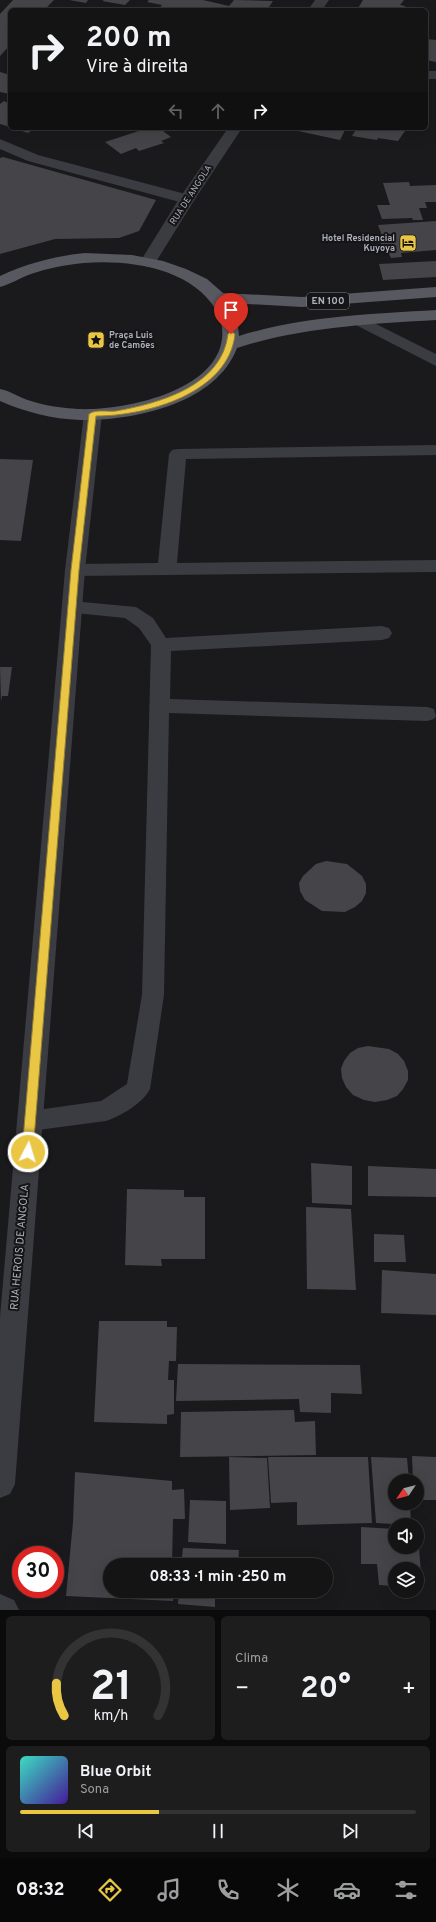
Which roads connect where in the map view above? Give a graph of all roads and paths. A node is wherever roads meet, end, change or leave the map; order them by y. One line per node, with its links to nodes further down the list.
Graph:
1 (234, 130): 3 (street, RUA DE ANGOLA)
2 (0, 143): 3 (street)
3 (188, 199): 4 (street, RUA DE ANGOLA)
4 (148, 262): 5 (main road); 7 (main road)
5 (0, 282)
6 (436, 292): 7 (main road, EN 100)
7 (220, 298): 10 (main road)
8 (436, 315): 9 (main road, EN 100)
9 (358, 320): 10 (main road, EN 100); 11 (lane)
10 (230, 345): 13 (main road)
11 (436, 361)
12 (0, 394): 13 (main road)
13 (93, 414): 16 (street, RUA HEROIS DE ANGOLA)
14 (436, 450): 17 (lane)
15 (436, 566): 17 (lane)
16 (75, 570): 17 (lane); 18 (street, RUA HEROIS DE ANGOLA)
17 (167, 570)
18 (72, 607): 20 (lane); 23 (street, RUA HEROIS DE ANGOLA)
19 (382, 633): 20 (lane)
20 (161, 645): 21 (lane)
21 (159, 706): 22 (lane); 23 (lane)
22 (428, 714)
23 (30, 1121): 24 (street, RUA HEROIS DE ANGOLA)
24 (0, 1484)
25 (0, 1609): 26 (lane)
26 (4, 1610)

